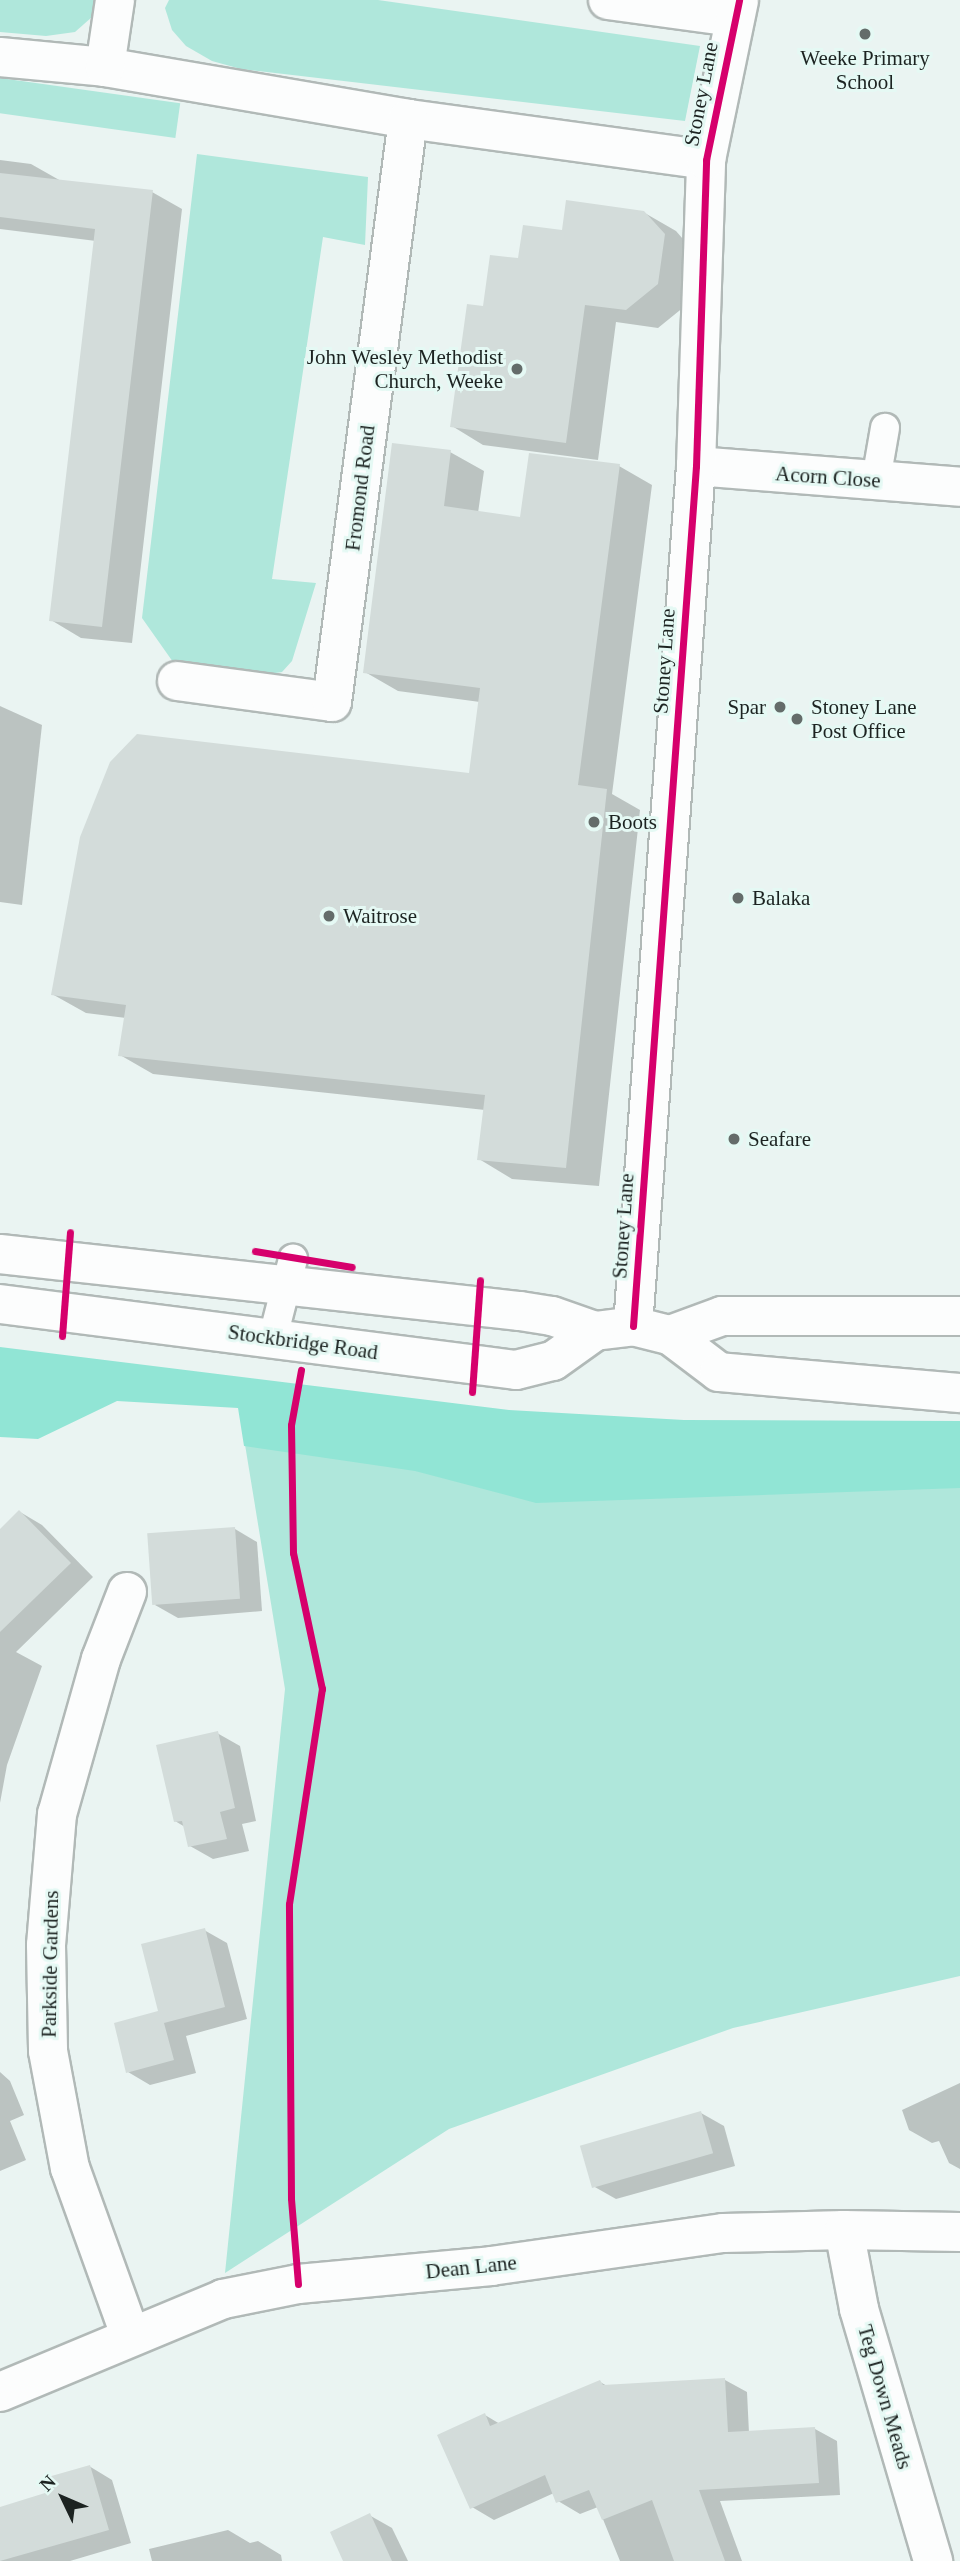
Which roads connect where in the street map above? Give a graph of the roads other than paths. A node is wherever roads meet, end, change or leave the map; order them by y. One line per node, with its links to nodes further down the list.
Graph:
1 (115, 0): 5 (street)
2 (608, 0): 3 (street)
3 (736, 8): 7 (street, Stoney Lane)
4 (0, 57): 5 (street)
5 (105, 67): 6 (street)
6 (408, 119): 7 (street); 12 (street, Fromond Road)
7 (706, 160): 9 (street, Stoney Lane)
8 (885, 428): 10 (lane)
9 (696, 466): 10 (street, Acorn Close); 17 (street, Stoney Lane)
10 (876, 480): 11 (street, Acorn Close)
11 (960, 487)
12 (177, 681)
13 (0, 1254): 14 (street, Stockbridge Road)
14 (289, 1273): 18 (street, Stockbridge Road); 20 (lane)
15 (0, 1304): 20 (street, Stockbridge Road)
16 (960, 1316): 19 (street)
17 (633, 1326): 18 (street, Stockbridge Road); 19 (street, Stockbridge Road)
18 (595, 1331): 20 (street, Stockbridge Road)
19 (670, 1335): 21 (street, Stockbridge Road)
20 (273, 1337)
21 (960, 1393)
22 (127, 1592): 25 (street, Parkside Gardens)
23 (844, 2230): 24 (street, Dean Lane); 25 (street, Dean Lane); 27 (street, Teg Down Meads)
24 (960, 2232)
25 (130, 2335): 26 (street, Dean Lane)
26 (0, 2392)
27 (933, 2561)

